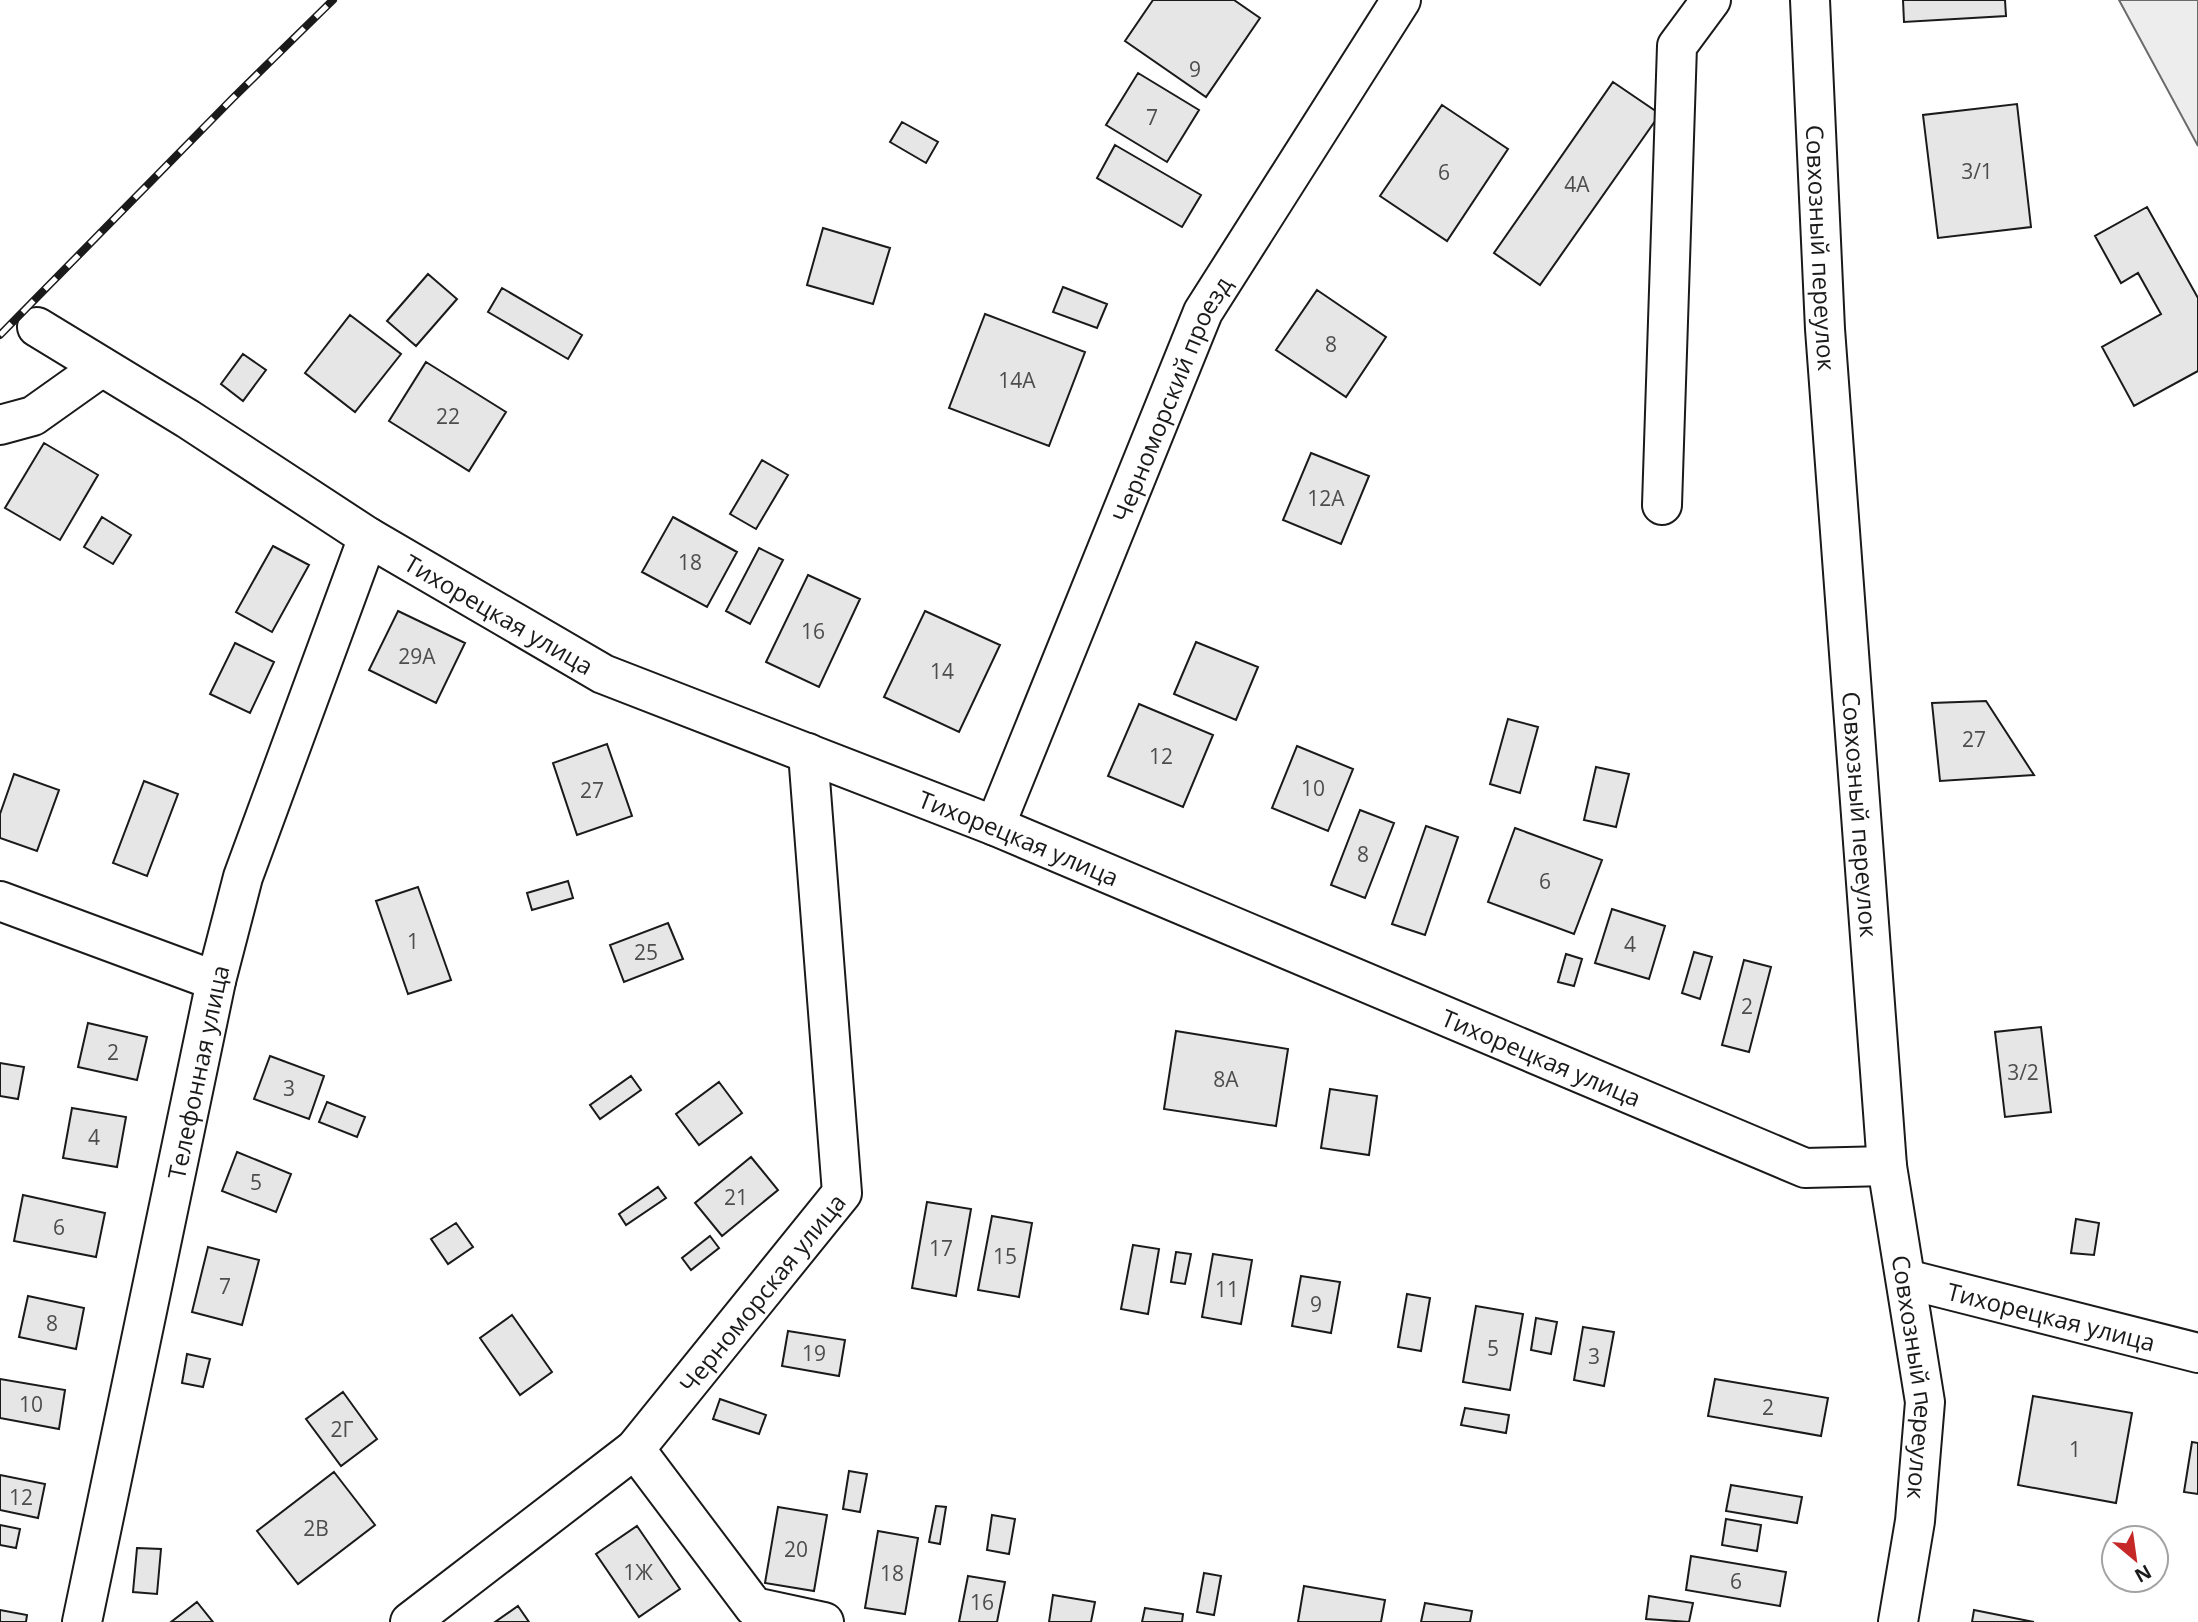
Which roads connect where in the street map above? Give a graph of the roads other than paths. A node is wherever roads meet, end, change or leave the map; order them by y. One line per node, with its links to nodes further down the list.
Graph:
1 (1401, 0): 10 (street, Черноморский проезд)
2 (1711, 0): 7 (street)
3 (1810, 0): 13 (street, Совхозный переулок)
4 (37, 327): 5 (street, Тихорецкая улица)
5 (102, 367): 6 (street); 8 (street, Тихорецкая улица)
6 (0, 425)
7 (1662, 505)
8 (368, 537): 9 (street, Тихорецкая улица); 12 (street, Телефонная улица)
9 (808, 753): 10 (street, Тихорецкая улица); 16 (street, Черноморская улица)
10 (995, 826): 13 (street, Тихорецкая улица)
11 (0, 901): 12 (street)
12 (216, 981): 18 (street, Телефонная улица)
13 (1887, 1166): 14 (street, Совхозный переулок)
14 (1906, 1279): 15 (street, Тихорецкая улица); 21 (street, Совхозный переулок)
15 (2198, 1353)
16 (635, 1449): 17 (street); 19 (street, Черноморская улица)
17 (753, 1615): 20 (street)
18 (82, 1622)
19 (410, 1622)
20 (824, 1622)
21 (1898, 1622)

